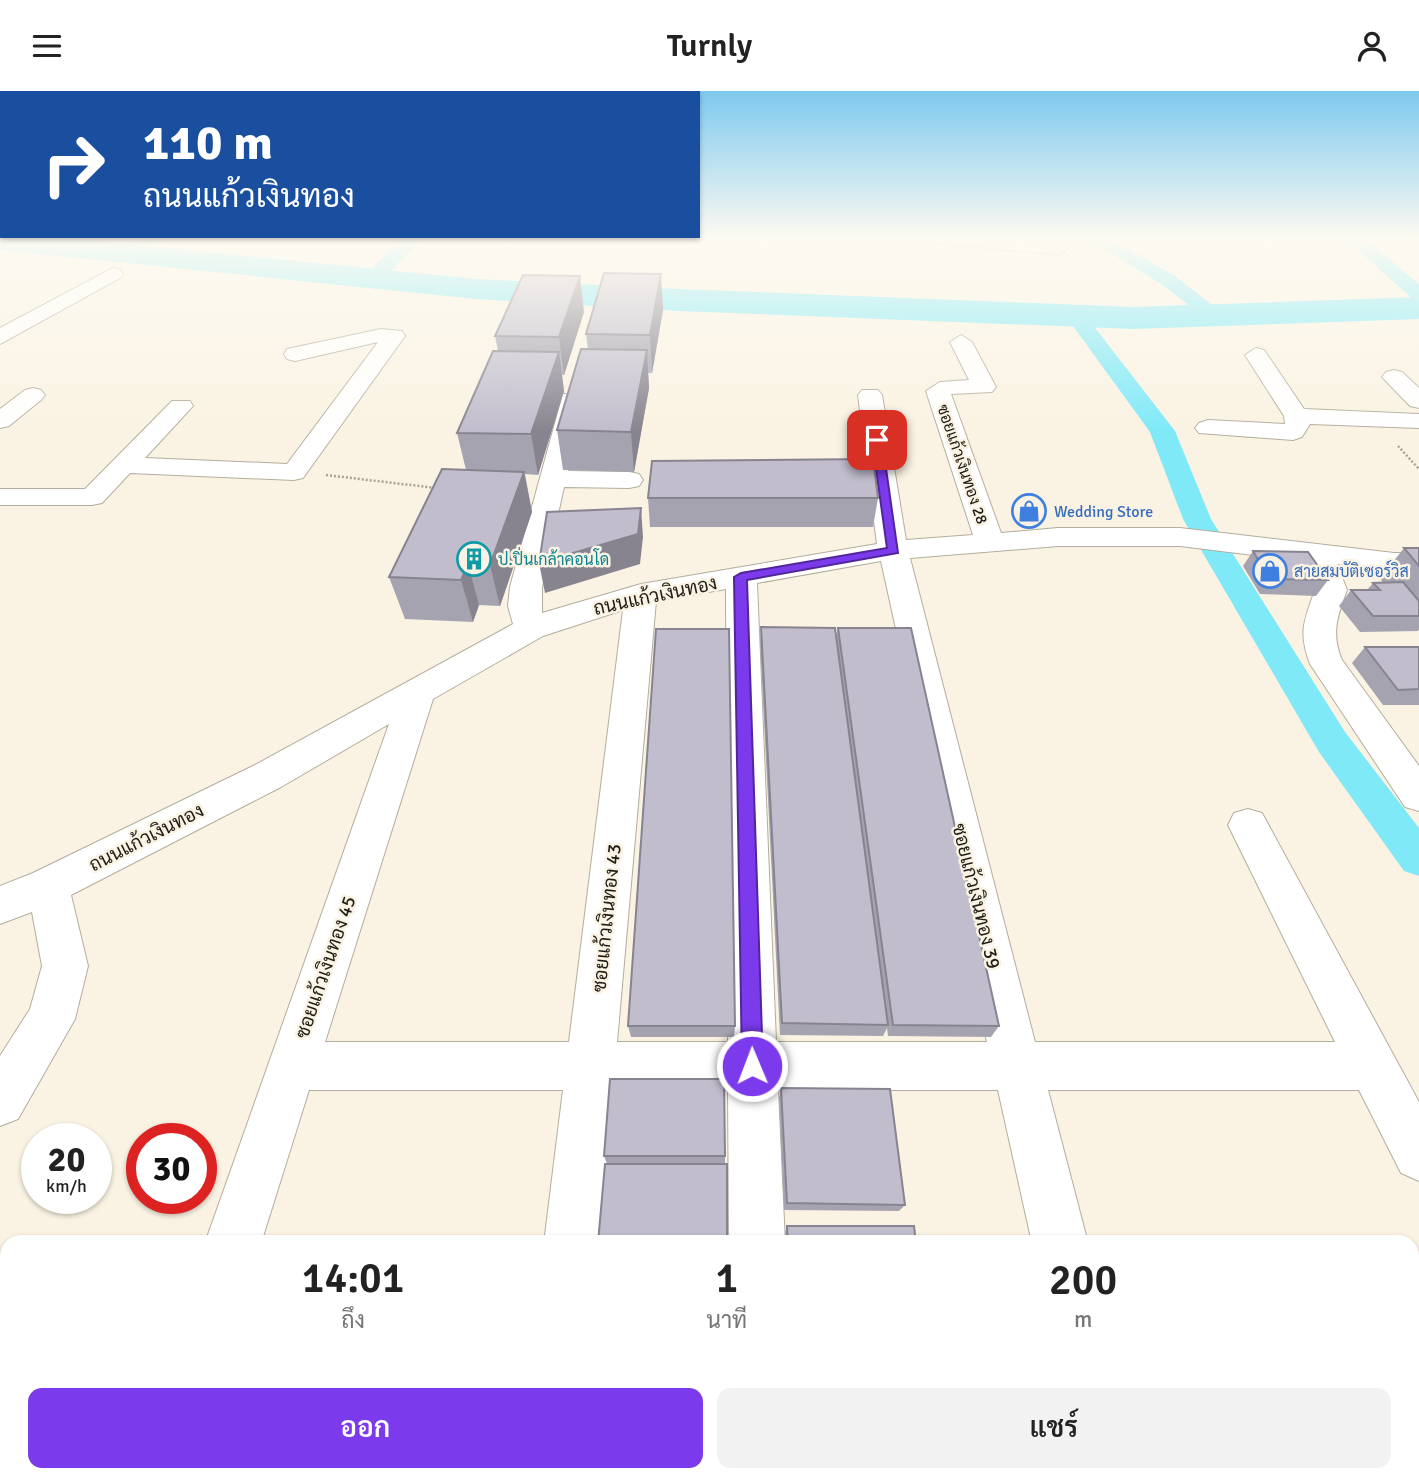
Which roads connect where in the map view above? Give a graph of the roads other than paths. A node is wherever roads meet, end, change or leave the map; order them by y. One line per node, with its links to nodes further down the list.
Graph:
1 (63, 302): 2 (street)
2 (0, 337)
3 (961, 342): 20 (street, ซอยแก้วเงินทอง 28)
4 (295, 353): 16 (street)
5 (1256, 355): 12 (street)
6 (1394, 377): 10 (street)
7 (573, 379): 18 (street)
8 (33, 395): 13 (street)
9 (870, 395): 21 (street, ซอยแก้วเงินทอง 39)
10 (1419, 401)
11 (181, 406): 16 (street)
12 (1296, 416): 14 (street); 15 (street)
13 (0, 421)
14 (1419, 421)
15 (1208, 428)
16 (125, 465): 19 (street)
17 (629, 479): 18 (street)
18 (541, 488): 26 (street)
19 (0, 497)
20 (989, 540): 21 (street, ถนนแก้วเงินทอง); 22 (street, ถนนแก้วเงินทอง)
21 (893, 550): 24 (street, ถนนแก้วเงินทอง); 35 (street, ซอยแก้วเงินทอง 39)
22 (1316, 554): 23 (street, ถนนแก้วเงินทอง); 28 (street)
23 (1419, 562)
24 (741, 577): 25 (street, ถนนแก้วเงินทอง); 34 (street)
25 (641, 594): 26 (street, ถนนแก้วเงินทอง); 33 (street, ซอยแก้วเงินทอง 43)
26 (531, 628): 27 (street, ถนนแก้วเงินทอง)
27 (418, 692): 30 (street, ถนนแก้วเงินทอง); 32 (street, ซอยแก้วเงินทอง 45)
28 (1419, 796)
29 (1248, 825): 36 (street)
30 (48, 886): 31 (street, ถนนแก้วเงินทอง); 37 (street)
31 (0, 905)
32 (292, 1066): 33 (street); 39 (street, ซอยแก้วเงินทอง 45)
33 (591, 1066): 34 (street); 40 (street, ซอยแก้วเงินทอง 43)
34 (752, 1066): 35 (street); 41 (street)
35 (1017, 1066): 36 (street); 42 (street, ซอยแก้วเงินทอง 39)
36 (1373, 1066): 38 (street)
37 (0, 1101)
38 (1419, 1155)
39 (236, 1235)
40 (573, 1235)
41 (757, 1235)
42 (1058, 1235)

